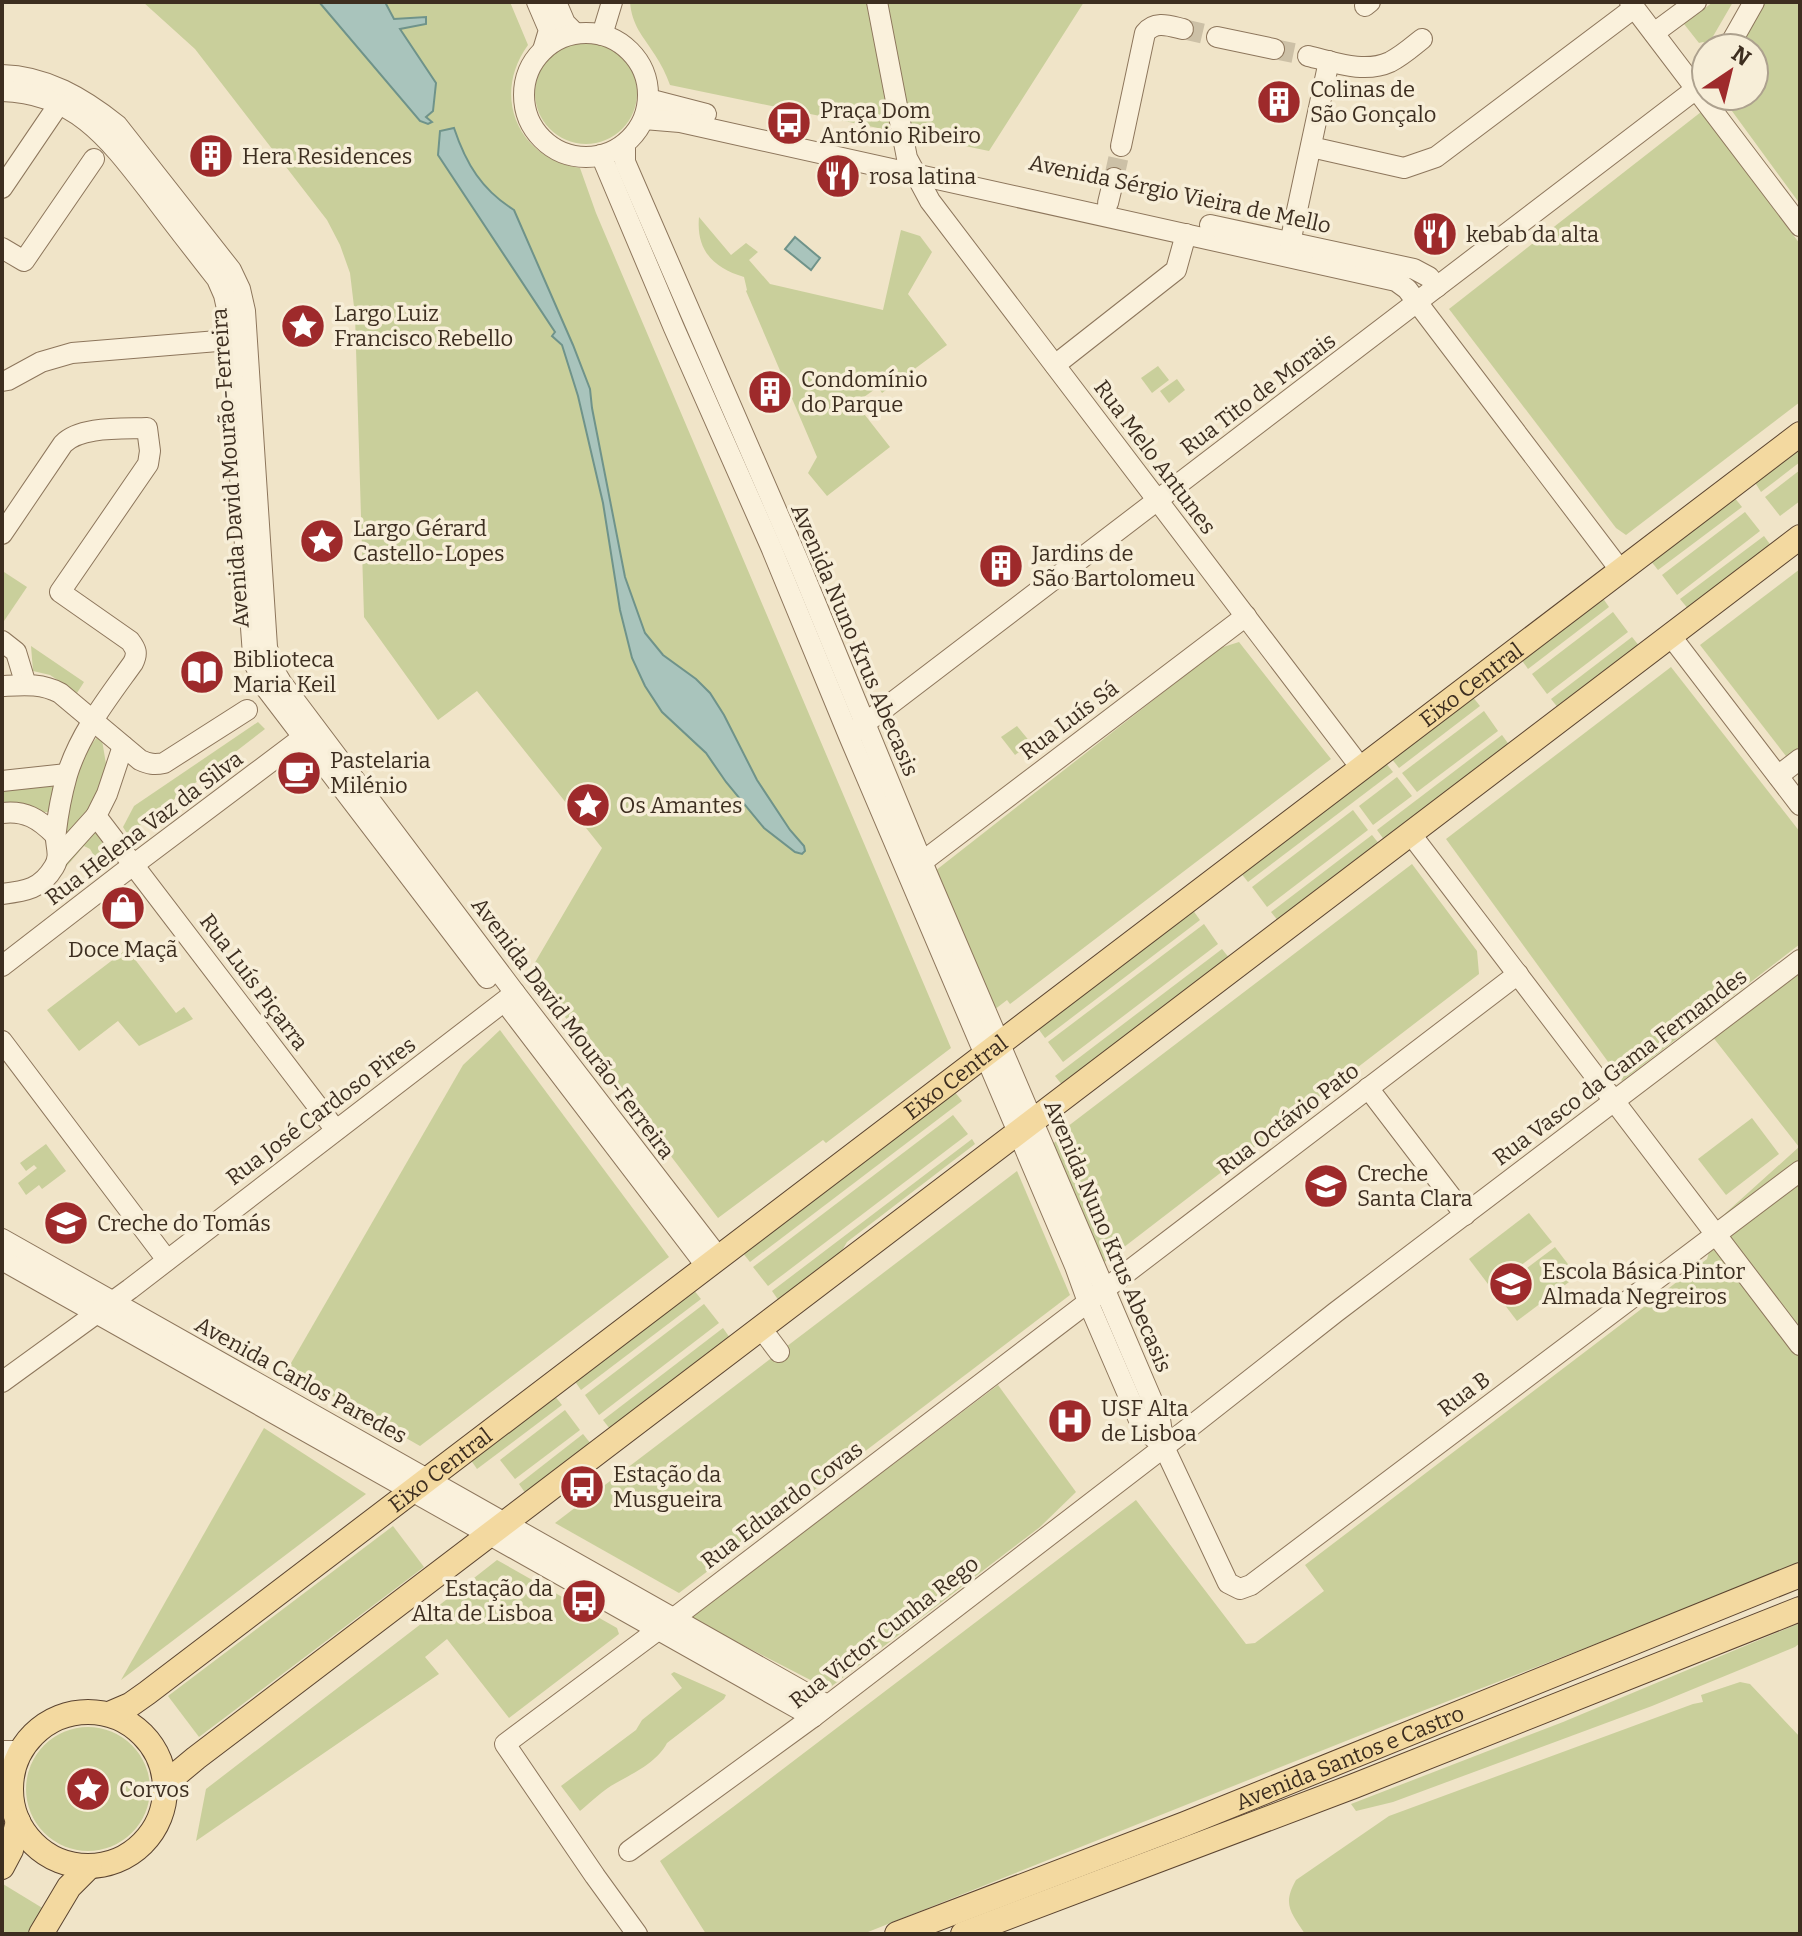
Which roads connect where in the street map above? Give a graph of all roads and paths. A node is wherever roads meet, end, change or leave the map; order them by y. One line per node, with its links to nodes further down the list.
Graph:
1 (537, 2): 16 (street)
2 (556, 2): 10 (street)
3 (612, 2): 12 (street)
4 (877, 2): 31 (street, Rua Melo Antunes)
5 (1696, 2): 11 (street)
6 (1754, 2): 9 (street)
7 (1632, 5): 11 (street); 28 (street)
8 (1183, 29): 27 (street)
9 (1737, 32)
10 (575, 33): 12 (street); 16 (street)
11 (1654, 33): 19 (street)
12 (602, 35): 24 (street)
13 (1217, 37): 15 (street)
14 (1422, 39): 18 (street)
15 (1274, 49)
16 (543, 50): 29 (street)
17 (1308, 56): 18 (street)
18 (1329, 61): 28 (street)
19 (1690, 72)
20 (2, 75): 41 (street, Avenida David Mourão-Ferreira)
21 (2, 91): 23 (street, Avenida David Mourão-Ferreira)
22 (1690, 92): 39 (street, Rua Tito de Morais)
23 (59, 104): 33 (street); 41 (street, Avenida David Mourão-Ferreira)
24 (646, 109): 26 (street); 31 (street, Avenida Sérgio Vieira de Mello)
25 (1721, 112): 35 (street)
26 (625, 144): 29 (street); 56 (street, Avenida Nuno Krus Abecasis)
27 (1121, 146)
28 (1311, 147): 37 (street)
29 (601, 155): 58 (street, Avenida Nuno Krus Abecasis)
30 (94, 159): 38 (street)
31 (911, 166): 34 (street, Avenida Sérgio Vieira de Mello); 36 (street, Avenida Sérgio Vieira de Mello); 42 (street, Rua Melo Antunes)
32 (1114, 178): 34 (street)
33 (2, 188)
34 (1108, 203): 37 (street, Avenida Sérgio Vieira de Mello)
35 (1800, 226)
36 (1186, 234): 40 (street, Avenida Sérgio Vieira de Mello); 42 (street)
37 (1290, 243): 39 (street, Avenida Sérgio Vieira de Mello)
38 (2, 248)
39 (1437, 287): 40 (street, Rua Tito de Morais)
40 (1417, 302): 45 (street, Rua Tito de Morais); 48 (street, Avenida Sérgio Vieira de Mello)
41 (238, 340): 43 (street); 57 (street, Avenida David Mourão-Ferreira)
42 (1055, 365): 45 (street, Rua Melo Antunes)
43 (2, 381)
44 (1800, 434): 48 (main road, Eixo Central)
45 (1157, 501): 49 (street, Rua Melo Antunes); 56 (street, Rua Tito de Morais)
46 (2, 534): 55 (street)
47 (1800, 537): 50 (main road)
48 (1621, 571): 61 (main road, Eixo Central)
49 (1246, 616): 61 (street, Rua Melo Antunes); 71 (street, Rua Luís Sá)
50 (1670, 635): 63 (street); 68 (main road)
51 (2, 641): 52 (street)
52 (26, 685): 53 (street); 55 (street)
53 (2, 686)
54 (247, 710): 59 (street)
55 (92, 720): 59 (street); 62 (street)
56 (866, 723): 58 (street, Rua Tito de Morais); 71 (street, Avenida Nuno Krus Abecasis)
57 (310, 733): 72 (street, Rua Helena Vaz da Silva); 77 (street, Avenida David Mourão-Ferreira)
58 (849, 736): 79 (street, Avenida Nuno Krus Abecasis)
59 (123, 746): 67 (street)
60 (1800, 759): 63 (street)
61 (1361, 768): 79 (main road, Eixo Central)
62 (67, 774): 64 (street); 69 (street)
63 (1778, 776): 65 (street)
64 (2, 781)
65 (1800, 805)
66 (2, 813): 69 (street)
67 (96, 816): 70 (street); 72 (street, Rua Luís Piçarra)
68 (1410, 833): 76 (street); 82 (main road)
69 (55, 835): 70 (street)
70 (59, 857): 73 (street)
71 (922, 862): 79 (street, Avenida Nuno Krus Abecasis)
72 (133, 865): 75 (street, Rua Helena Vaz da Silva); 83 (street, Rua Luís Piçarra)
73 (2, 894)
74 (1800, 960): 81 (street, Rua Vasco da Gama Fernandes)
75 (2, 966)
76 (1518, 974): 80 (street, Rua Octávio Pato); 81 (street)
77 (510, 997): 83 (street, Rua José Cardoso Pires); 90 (street, Avenida David Mourão-Ferreira)
78 (2, 1041): 89 (street)
79 (993, 1050): 82 (street, Avenida Nuno Krus Abecasis); 90 (main road, Eixo Central)
80 (1368, 1088): 85 (street); 91 (street, Rua Octávio Pato)
81 (1615, 1101): 85 (street, Rua Vasco da Gama Fernandes); 86 (street)
82 (1025, 1127): 91 (street, Avenida Nuno Krus Abecasis); 92 (street, Avenida Nuno Krus Abecasis); 94 (main road)
83 (335, 1129): 89 (street, Rua José Cardoso Pires)
84 (1800, 1171): 86 (street, Rua B)
85 (1465, 1215): 98 (street, Rua Vasco da Gama Fernandes)
86 (1716, 1234): 95 (street); 98 (street, Rua B)
87 (2, 1239): 93 (street, Avenida Carlos Paredes)
88 (2, 1260): 93 (street, Avenida Carlos Paredes)
89 (167, 1260): 93 (street, Rua José Cardoso Pires)
90 (713, 1262): 99 (main road, Eixo Central)
91 (1105, 1289): 92 (street, Rua Octávio Pato); 98 (street, Avenida Nuno Krus Abecasis)
92 (1088, 1302): 98 (street, Avenida Nuno Krus Abecasis); 103 (street, Rua Eduardo Covas)
93 (104, 1307): 97 (street, Rua José Cardoso Pires); 99 (street, Avenida Carlos Paredes)
94 (761, 1328): 96 (street); 100 (main road)
95 (1800, 1345)
96 (779, 1352)
97 (2, 1382)
98 (1164, 1447): 104 (street, Rua Victor Cunha Rego)
99 (420, 1486): 100 (street, Avenida Carlos Paredes); 105 (main road, Eixo Central)
100 (497, 1529): 103 (street, Avenida Carlos Paredes); 108 (main road)
101 (1800, 1575): 115 (main road, Avenida Santos e Castro)
102 (1800, 1609): 116 (main road, Avenida Santos e Castro)
103 (666, 1624): 104 (street, Avenida Carlos Paredes); 114 (street, Rua Eduardo Covas)
104 (820, 1711): 110 (street, Rua Victor Cunha Rego)
105 (109, 1714): 106 (main road); 108 (main road)
106 (12, 1751): 107 (main road)
107 (7, 1778): 109 (main road)
108 (166, 1789): 111 (main road)
109 (18, 1821): 111 (main road); 112 (main road)
110 (629, 1851)
111 (90, 1866): 113 (main road)
112 (2, 1867)
113 (41, 1934)
114 (637, 1934)
115 (897, 1934)
116 (963, 1934)

